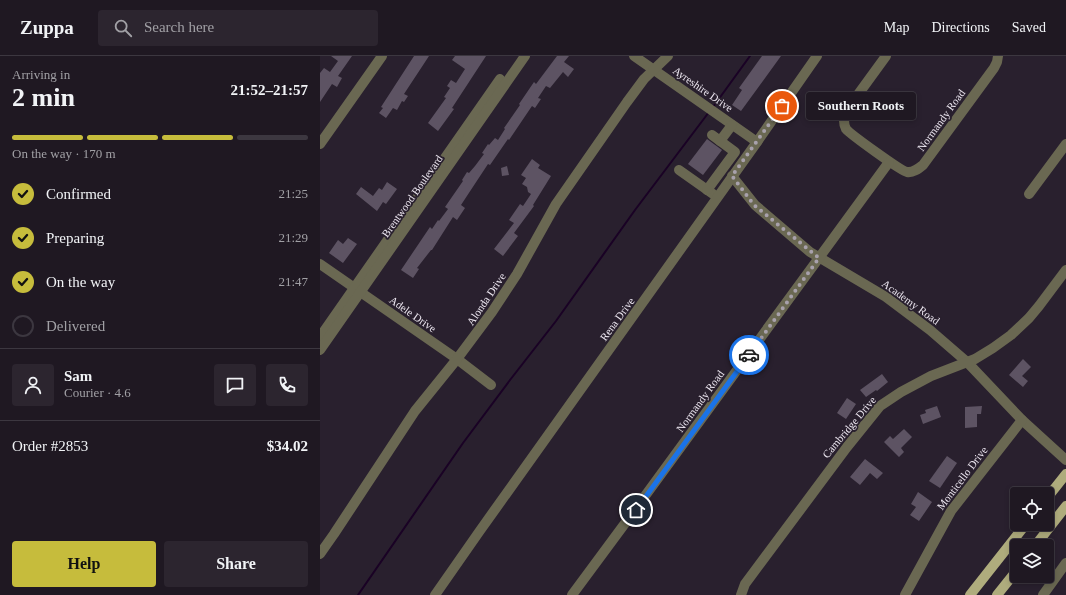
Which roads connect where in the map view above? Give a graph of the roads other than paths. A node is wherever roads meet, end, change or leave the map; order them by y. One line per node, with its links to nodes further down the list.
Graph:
1 (382, 56): 14 (street)
2 (516, 56): 26 (street, Brentwood Boulevard)
3 (525, 56): 26 (street, Brentwood Boulevard)
4 (634, 56): 9 (street, Ayreshire Drive)
5 (668, 56): 9 (street, Alonda Drive)
6 (817, 56): 13 (street, Rena Drive)
7 (886, 56): 17 (street, Normandy Road)
8 (998, 56): 17 (street, Normandy Road)
9 (654, 70): 10 (street, Ayreshire Drive); 29 (street, Alonda Drive)
10 (732, 125): 12 (street); 13 (street, Ayreshire Drive)
11 (712, 135): 12 (street)
12 (720, 141): 16 (street)
13 (757, 142): 19 (street, Rena Drive)
14 (320, 144)
15 (1066, 144): 21 (street)
16 (728, 162): 19 (street, Academy Road); 20 (street)
17 (889, 162): 23 (street, Normandy Road)
18 (678, 170): 20 (street)
19 (735, 173): 22 (street, Rena Drive); 23 (street, Academy Road)
20 (707, 190): 22 (street)
21 (1029, 194)
22 (718, 198): 42 (street, Rena Drive)
23 (819, 258): 30 (street, Academy Road); 43 (street, Normandy Road)
24 (320, 264): 26 (street, Adele Drive)
25 (1066, 270): 30 (street, Cambridge Drive)
26 (357, 290): 27 (street, Brentwood Boulevard); 28 (street, Brentwood Boulevard); 29 (street, Adele Drive)
27 (320, 337)
28 (320, 350)
29 (457, 359): 31 (street, Adele Drive); 39 (street, Alonda Drive)
30 (967, 362): 32 (street, Academy Road); 44 (street, Cambridge Drive)
31 (491, 385)
32 (1022, 420): 33 (street, Academy Road); 45 (street, Monticello Drive)
33 (1066, 460)
34 (1066, 474): 35 (main road)
35 (1054, 489)
36 (1066, 506): 38 (main road)
37 (1020, 531): 46 (main road)
38 (1040, 539)
39 (320, 554)
40 (1066, 563): 48 (street)
41 (1010, 579): 47 (main road)
42 (435, 595)
43 (572, 595)
44 (741, 595)
45 (905, 595)
46 (970, 595)
47 (997, 595)
48 (1042, 595)

